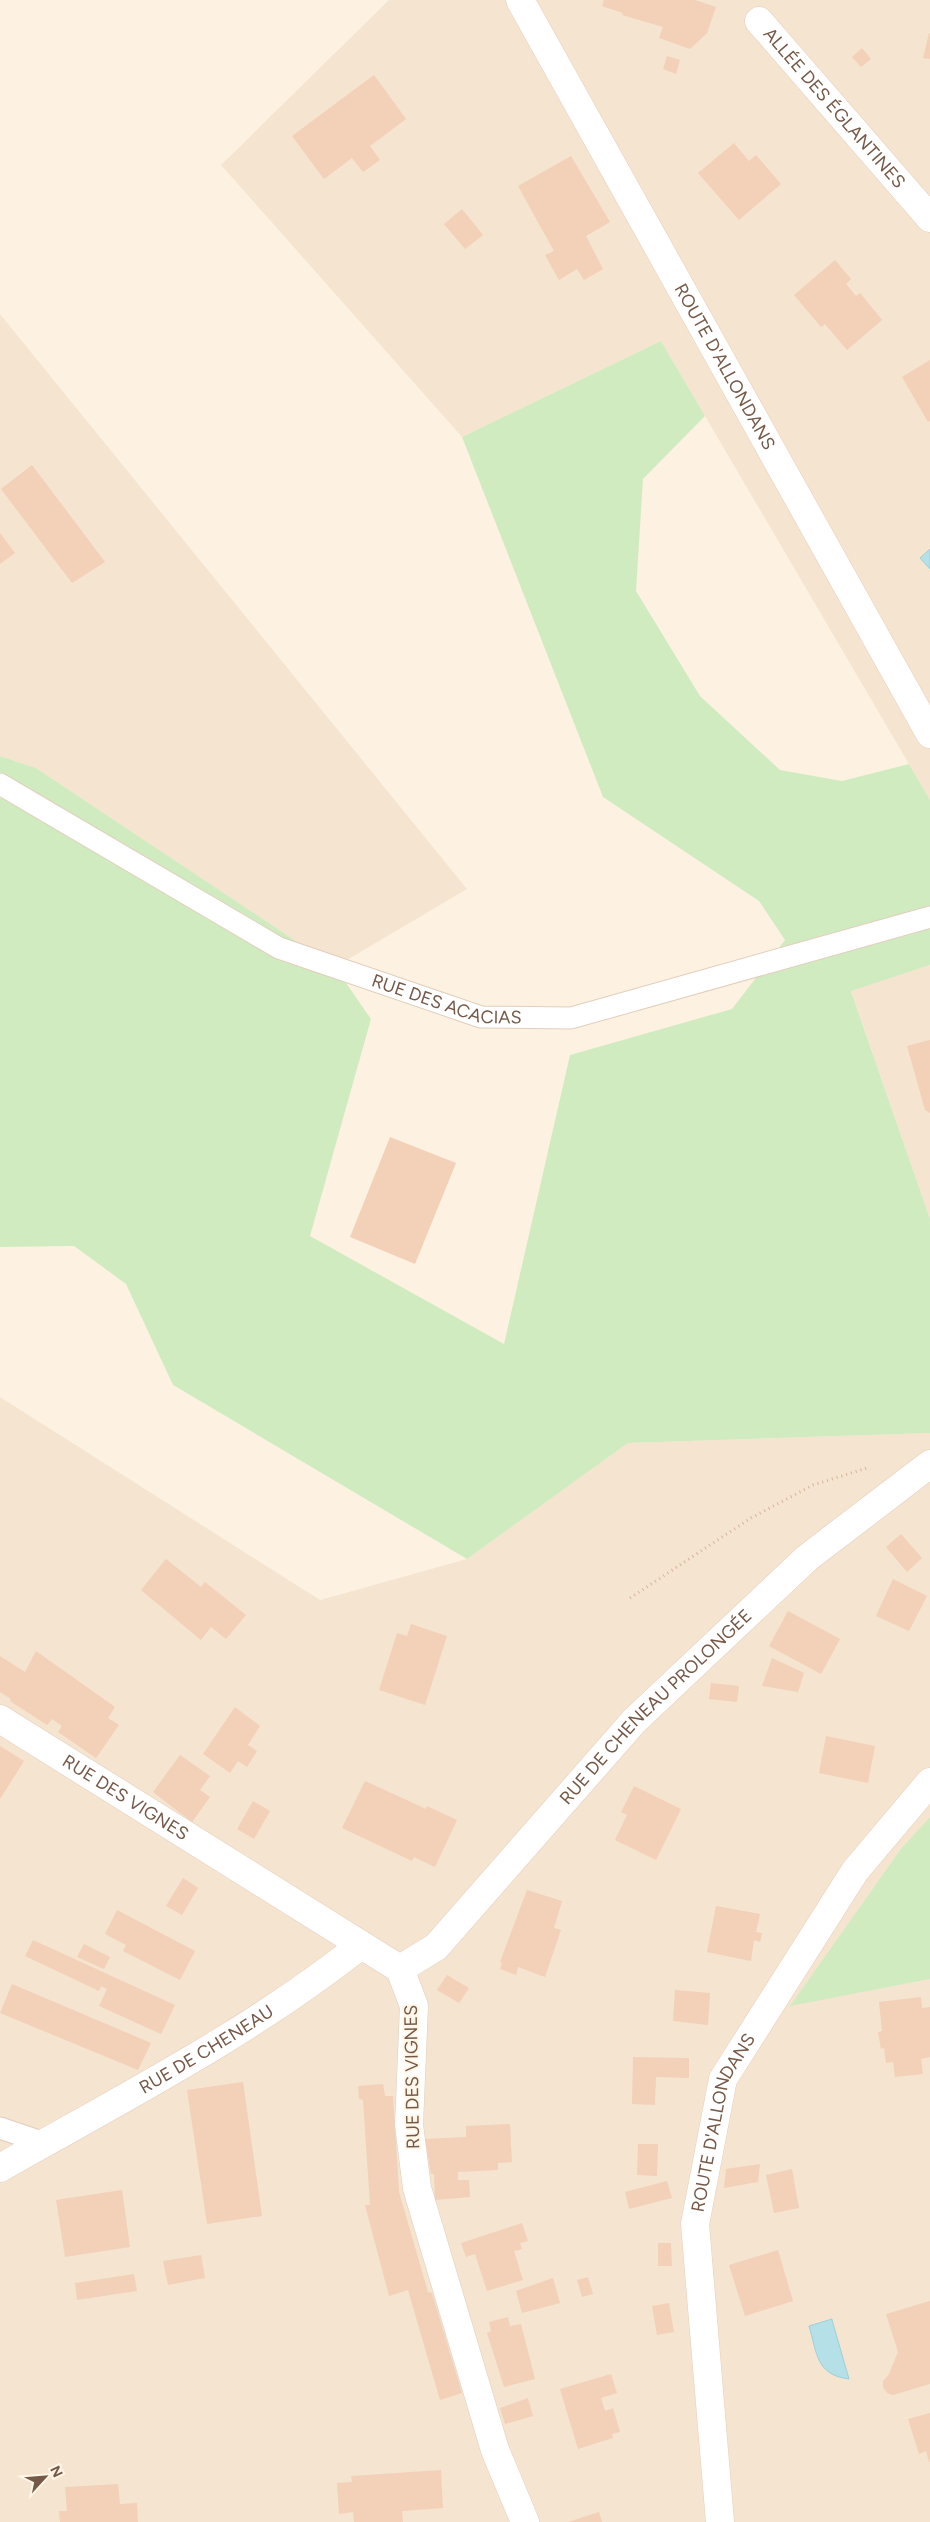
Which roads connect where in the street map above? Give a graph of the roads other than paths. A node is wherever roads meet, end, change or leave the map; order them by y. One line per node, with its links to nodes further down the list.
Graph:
1 (520, 0): 4 (street, ROUTE D'ALLONDANS)
2 (759, 21): 3 (street, ALLÉE DES ÉGLANTINES)
3 (930, 218)
4 (930, 734)
5 (0, 784): 6 (lane, RUE DES ACACIAS)
6 (930, 917)
7 (930, 1464): 11 (street, RUE DE CHENEAU PROLONGÉE)
8 (0, 1719): 10 (street, RUE DES VIGNES)
9 (930, 1782): 16 (street, ROUTE D'ALLONDANS)
10 (361, 1945): 11 (street, RUE DES VIGNES); 13 (street, RUE DE CHENEAU)
11 (400, 1969): 15 (street, RUE DES VIGNES)
12 (0, 2128): 13 (lane)
13 (44, 2143): 14 (street, RUE DE CHENEAU)
14 (0, 2168)
15 (525, 2522)
16 (720, 2522)

